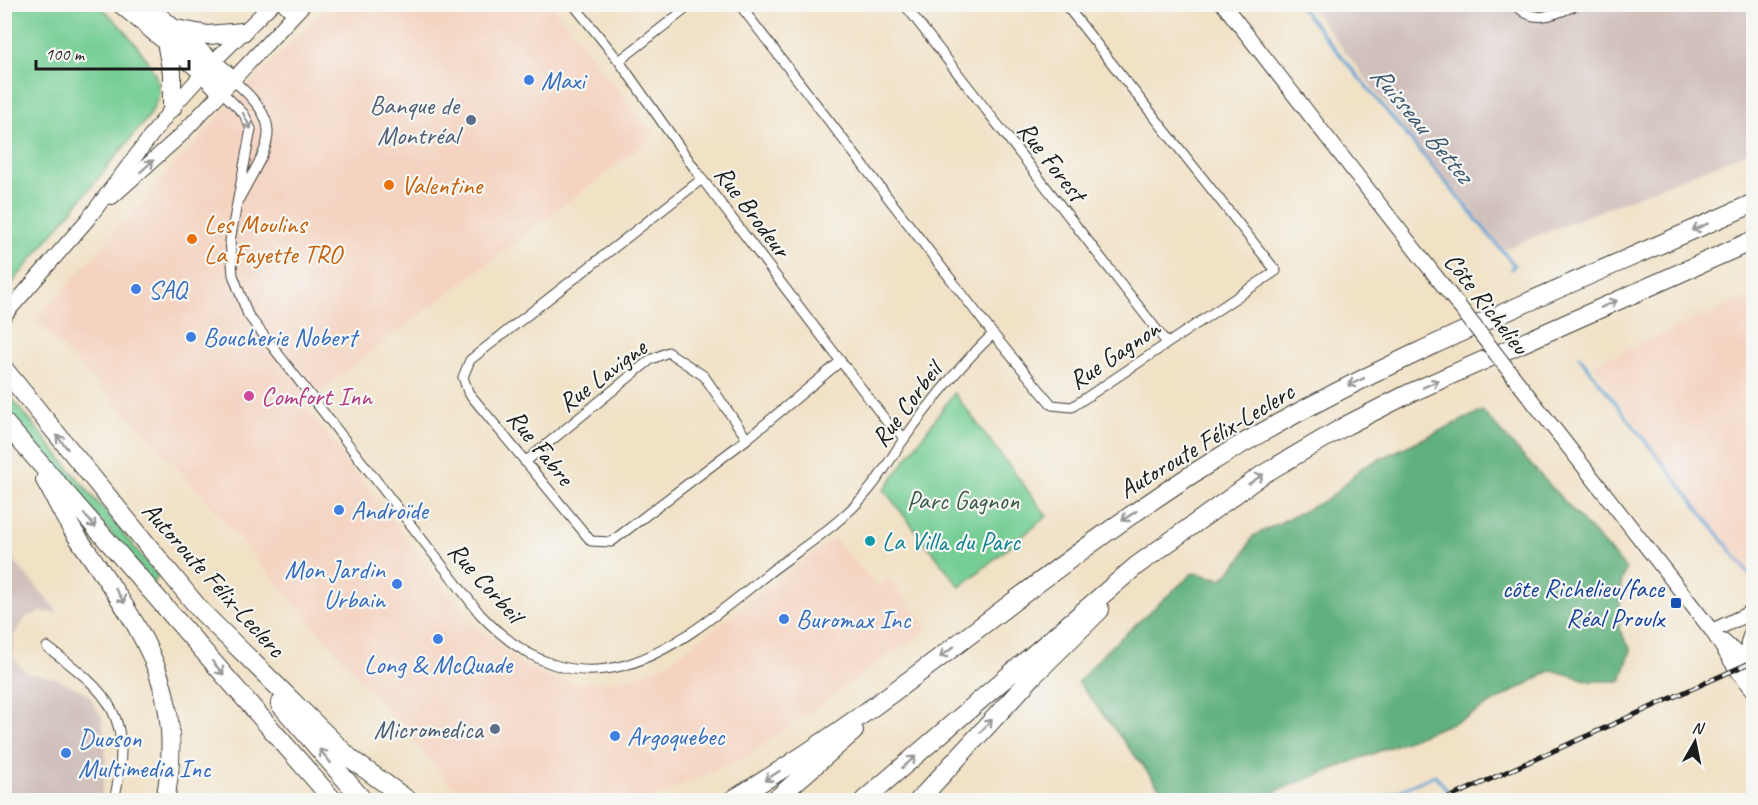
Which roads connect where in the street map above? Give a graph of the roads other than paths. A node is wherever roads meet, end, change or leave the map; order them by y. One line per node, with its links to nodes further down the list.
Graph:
1 (121, 4): 16 (highway)
2 (145, 4): 16 (highway)
3 (272, 4): 15 (street)
4 (281, 4): 14 (street)
5 (304, 4): 14 (street)
6 (573, 4): 17 (street, Rue Brodeur)
7 (692, 4): 17 (street)
8 (739, 4): 27 (street, Rue Gagnon)
9 (904, 4): 28 (street, Rue Forest)
10 (1065, 4): 28 (street, Rue Gagnon)
11 (1223, 4): 40 (street, Côte Richelieu, bridge)
12 (1516, 4): 13 (street)
13 (1579, 4)
14 (293, 16): 19 (street)
15 (243, 32): 16 (highway); 18 (street)
16 (170, 35): 18 (highway); 20 (highway)
17 (619, 61): 21 (street, Rue Brodeur)
18 (208, 68): 19 (highway); 20 (street)
19 (227, 86): 23 (street, Rue Corbeil, one-way to 23); 23 (street, Rue Corbeil); 24 (street, one-way to 19)
20 (172, 108): 24 (street)
21 (702, 179): 29 (street, Rue Brodeur); 35 (street, Rue Fabre)
22 (1754, 203): 43 (highway, Autoroute Félix-Leclerc, one-way to 43)
23 (234, 209): 32 (street, Rue Corbeil)
24 (88, 219): 26 (street)
25 (1754, 240): 36 (highway, one-way to 25)
26 (4, 316)
27 (993, 334): 28 (street, Rue Gagnon); 32 (street, Rue Corbeil)
28 (1167, 343)
29 (841, 361): 32 (street, Rue Brodeur); 33 (street, Rue Fabre)
30 (4, 369): 37 (highway, Autoroute Félix-Leclerc, one-way to 30)
31 (4, 422): 34 (highway)
32 (905, 438)
33 (747, 439): 35 (street, Rue Fabre); 35 (street, Rue Lavigne)
34 (25, 445): 46 (highway, one-way to 46); 47 (highway, one-way to 47)
35 (525, 462)
36 (1185, 528): 52 (highway, one-way to 36); 53 (highway, one-way to 36)
37 (201, 611): 48 (highway, one-way to 37); 49 (highway, Autoroute Félix-Leclerc)
38 (1754, 611): 40 (street)
39 (1754, 626): 42 (street)
40 (1712, 631): 42 (street, Côte Richelieu); 44 (street, Côte Richelieu)
41 (48, 647): 45 (street)
42 (1750, 670)
43 (923, 671): 50 (highway, Autoroute Félix-Leclerc, one-way to 50); 51 (highway)
44 (1754, 691)
45 (114, 801)
46 (165, 801)
47 (333, 801)
48 (363, 801)
49 (408, 801)
50 (732, 801)
51 (775, 801)
52 (864, 801)
53 (919, 801)

